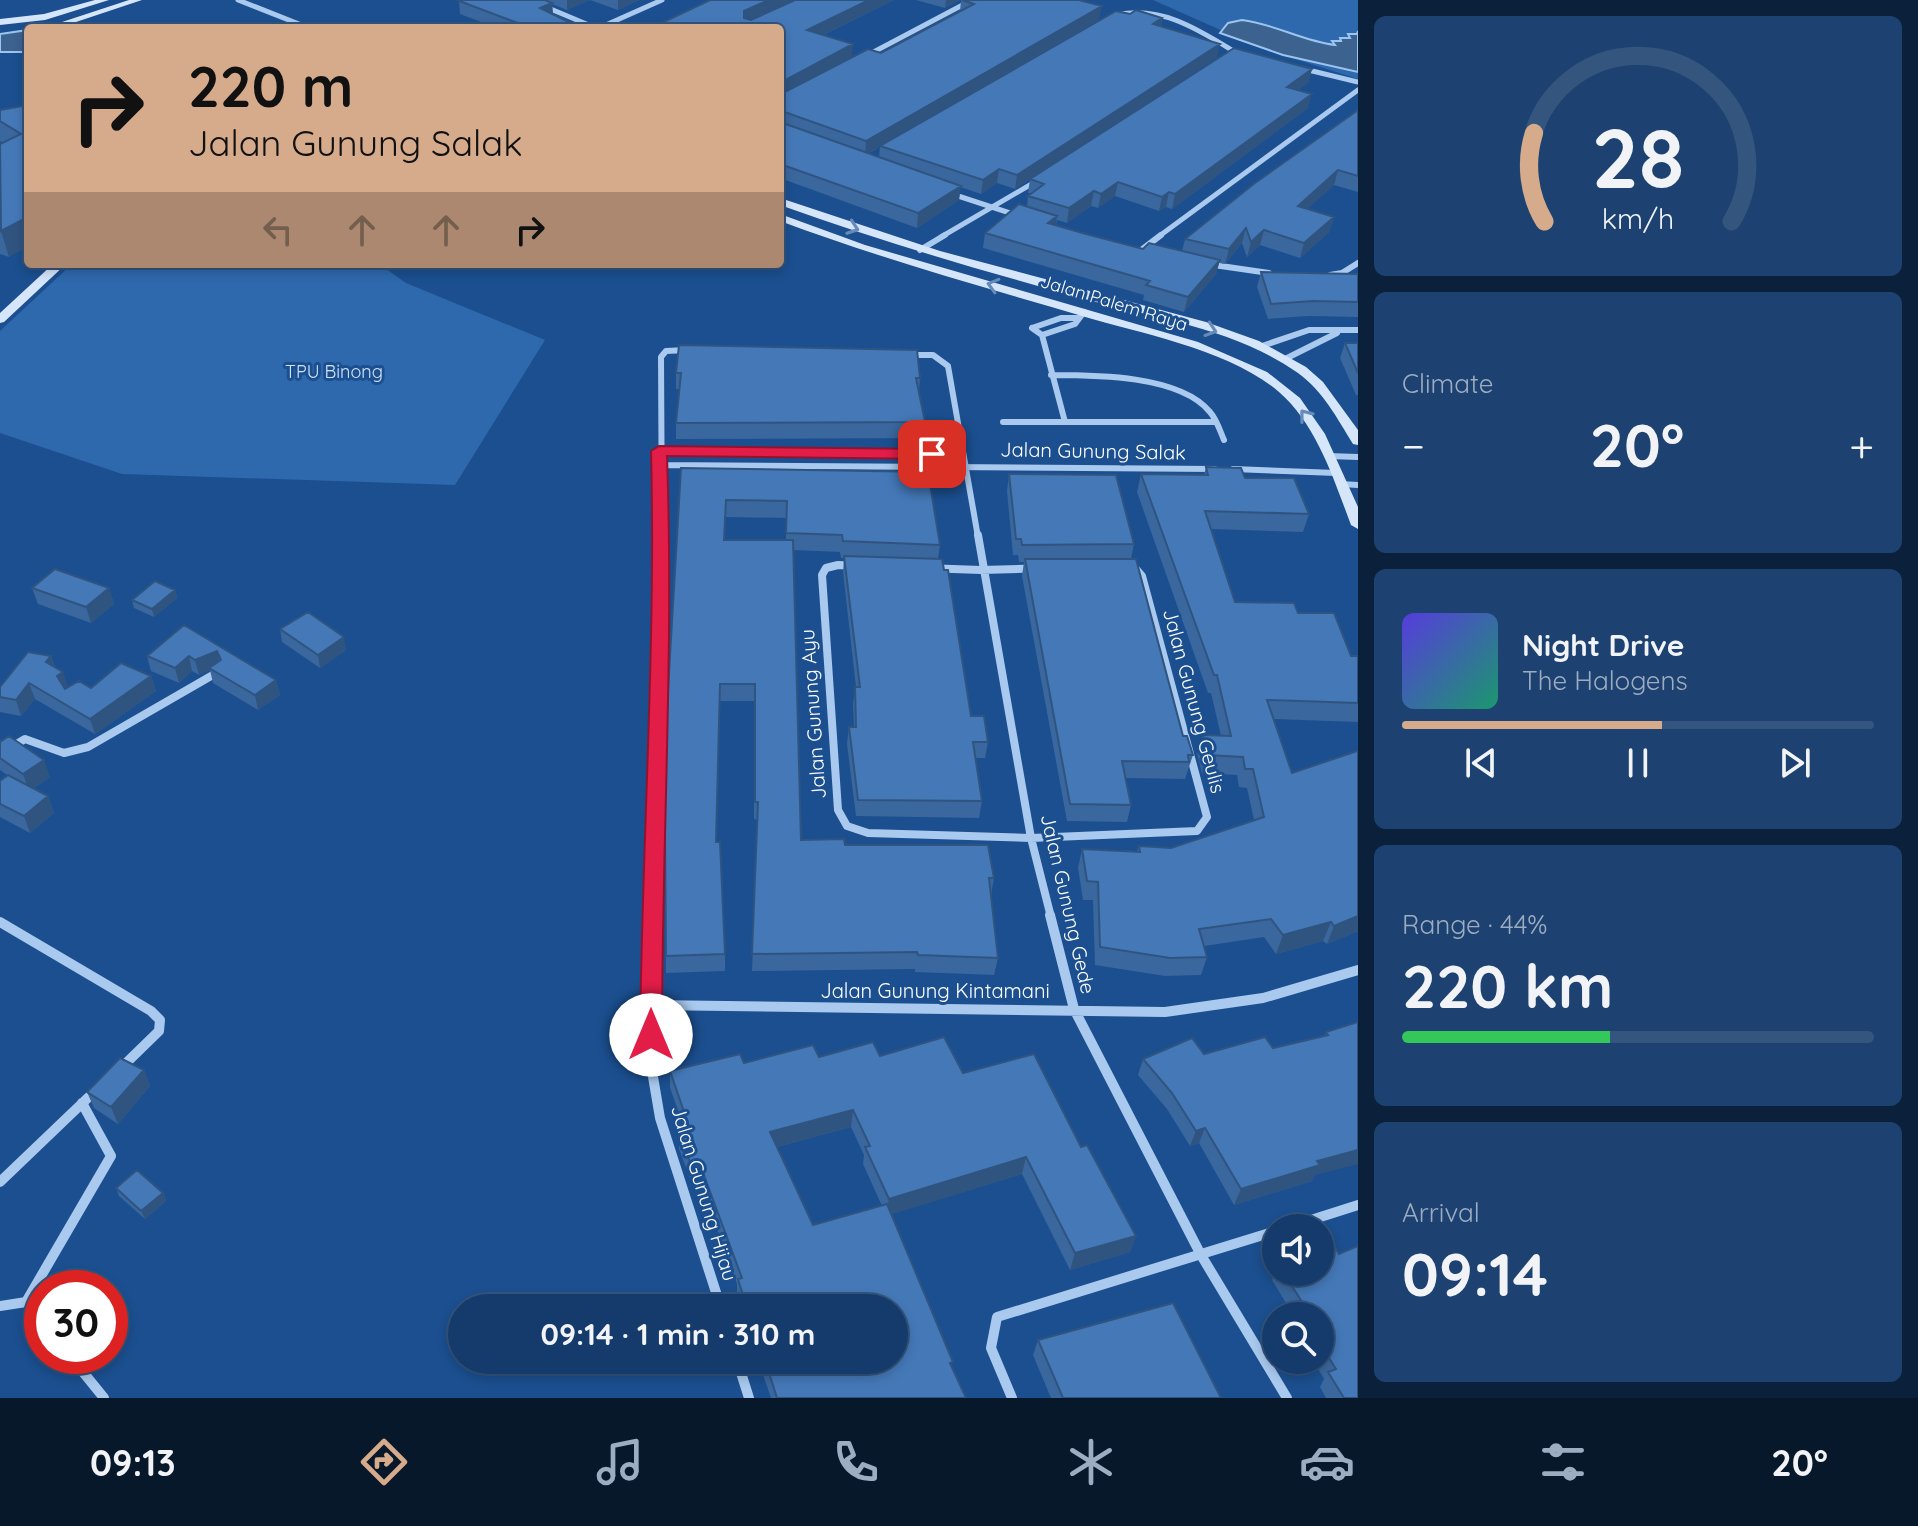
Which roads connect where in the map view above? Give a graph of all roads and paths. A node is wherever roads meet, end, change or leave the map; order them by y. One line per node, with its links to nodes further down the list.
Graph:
1 (105, 0): 8 (street)
2 (138, 0): 9 (street)
3 (238, 0): 10 (street)
4 (529, 0): 11 (street)
5 (662, 0): 12 (street)
6 (972, 0): 17 (street)
7 (1108, 21): 15 (street)
8 (0, 22)
9 (59, 24)
10 (299, 24)
11 (587, 24)
12 (606, 24)
13 (24, 29): 14 (street)
14 (0, 32)
15 (1235, 52): 16 (street); 18 (street)
16 (1251, 56)
17 (862, 58)
18 (1223, 59)
19 (1297, 67): 20 (street)
20 (1358, 82)
21 (1358, 90): 30 (street)
22 (1043, 176): 25 (street)
23 (936, 188): 25 (street)
24 (784, 202): 29 (street, Jalan Palem Raya, one-way to 29)
25 (994, 209): 26 (street); 29 (street)
26 (1023, 217)
27 (784, 218): 38 (street, Jalan Palem Raya, one-way to 27)
28 (1125, 246): 30 (street)
29 (920, 250): 37 (street, Jalan Palem Raya)
30 (1140, 251): 31 (street)
31 (1154, 253)
32 (1198, 262): 35 (street)
33 (1358, 263): 36 (street)
34 (56, 268): 39 (street)
35 (1274, 273)
36 (1319, 275)
37 (1096, 298): 38 (street); 43 (street, Jalan Palem Raya, one-way to 43)
38 (1081, 315): 42 (street); 42 (street); 55 (street, Jalan Palem Raya, one-way to 38)
39 (0, 319)
40 (1358, 330): 41 (street)
41 (1341, 331): 43 (street); 46 (street)
42 (1042, 335): 47 (street)
43 (1259, 347): 46 (street, Jalan Palem Raya)
44 (701, 350): 53 (street, Jalan Gunung Hijau)
45 (902, 355): 54 (street, Jalan Gunung Gede)
46 (1285, 359): 52 (street, Jalan Palem Raya)
47 (1051, 375): 49 (street); 50 (street)
48 (1003, 422): 49 (street)
49 (1065, 422): 50 (street)
50 (1216, 422): 51 (street)
51 (1224, 440)
52 (1358, 441)
53 (659, 451): 54 (street); 57 (street, Jalan Gunung Hijau)
54 (962, 454): 58 (street, Jalan Gunung Gede)
55 (1327, 456): 56 (street); 59 (street, Jalan Palem Raya)
56 (1358, 457)
57 (659, 465): 58 (street, Jalan Gunung Salak); 68 (street, Jalan Gunung Hijau)
58 (964, 466): 59 (street, Jalan Gunung Salak); 62 (street, Jalan Gunung Gede)
59 (1339, 478): 60 (street, Jalan Gunung Salak); 61 (street, Jalan Palem Raya)
60 (1358, 485)
61 (1358, 525)
62 (981, 570): 65 (street, Jalan Gunung Gede); 65 (street, Jalan Gunung Geulis); 65 (street, Jalan Gunung Ayu)
63 (218, 672): 64 (street)
64 (0, 754)
65 (1031, 838): 69 (street, Jalan Gunung Gede)
66 (0, 922): 70 (street)
67 (1358, 970): 69 (street, Jalan Gunung Kintamani)
68 (650, 1005): 69 (street, Jalan Gunung Kintamani); 79 (street, Jalan Gunung Hijau)
69 (1074, 1009): 77 (street, Jalan Gunung Gede)
70 (114, 1074)
71 (103, 1084): 72 (street)
72 (82, 1103): 73 (street); 78 (street)
73 (0, 1182)
74 (1358, 1205): 75 (street)
75 (1330, 1214)
76 (1262, 1235): 77 (street)
77 (1201, 1255): 86 (street); 87 (street, Jalan Gunung Gede)
78 (45, 1270)
79 (717, 1294)
80 (24, 1302): 81 (street)
81 (0, 1306)
82 (85, 1374): 84 (street)
83 (741, 1374): 85 (street)
84 (104, 1398)
85 (749, 1398)
86 (1012, 1398)
87 (1287, 1398)

